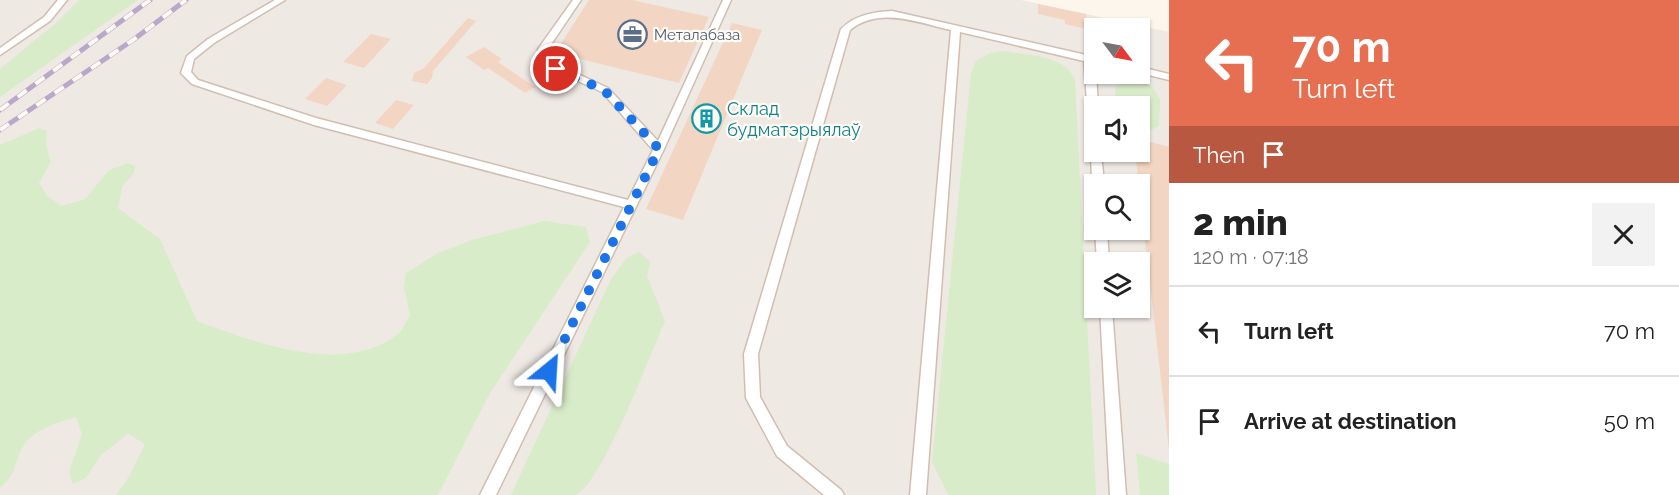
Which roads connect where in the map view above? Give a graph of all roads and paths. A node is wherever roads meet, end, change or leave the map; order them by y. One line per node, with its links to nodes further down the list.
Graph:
1 (63, 0): 6 (lane)
2 (281, 0): 11 (lane)
3 (577, 0): 10 (lane)
4 (727, 0): 10 (lane)
5 (956, 28): 7 (lane); 14 (lane); 15 (lane)
6 (0, 52)
7 (1084, 57)
8 (1150, 72): 9 (lane)
9 (1169, 77)
10 (659, 149): 11 (lane)
11 (632, 205): 13 (lane)
12 (1107, 318): 16 (lane)
13 (488, 495)
14 (836, 495)
15 (918, 495)
16 (1118, 495)

